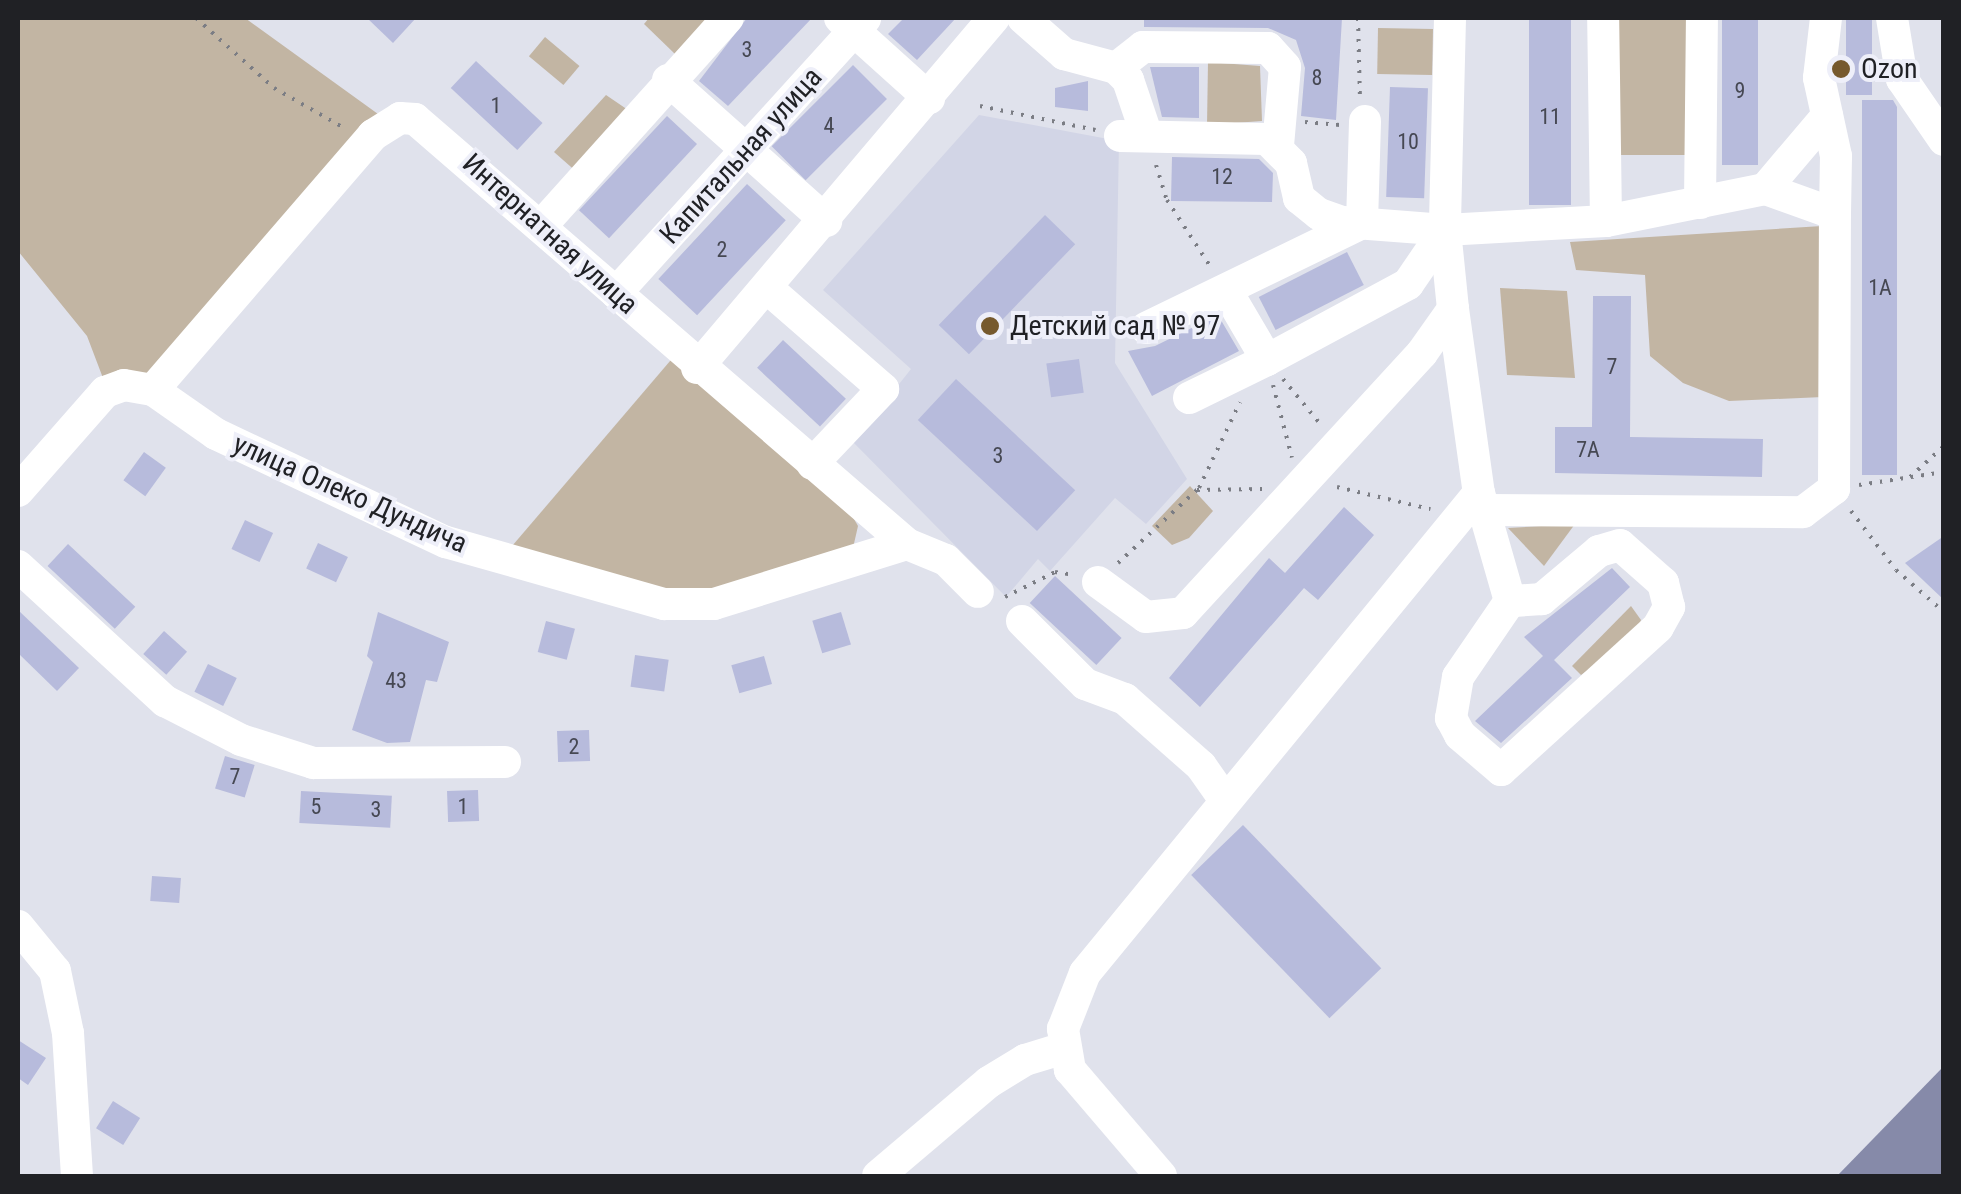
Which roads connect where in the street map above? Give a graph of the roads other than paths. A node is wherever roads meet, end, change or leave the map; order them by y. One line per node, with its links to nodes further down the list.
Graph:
1 (728, 18): 11 (street)
2 (994, 18): 12 (street)
3 (1023, 18): 10 (street)
4 (1450, 18): 25 (street)
5 (1604, 18): 21 (street)
6 (1702, 18): 19 (street)
7 (1826, 18): 13 (street)
8 (1892, 18): 15 (street)
9 (853, 22): 12 (street); 17 (street, Капитальная улица)
10 (1116, 68): 16 (street); 16 (street)
11 (668, 80): 17 (street); 24 (street)
12 (929, 98): 22 (street)
13 (1827, 116): 18 (street); 20 (street)
14 (1365, 122): 23 (street)
15 (1941, 133)
16 (1278, 144): 23 (street)
17 (747, 149): 22 (street); 28 (street, Капитальная улица)
18 (1765, 189): 19 (street); 20 (street)
19 (1700, 203): 21 (street)
20 (1834, 214): 37 (street)
21 (1606, 220): 25 (street)
22 (826, 221): 26 (street)
23 (1362, 223): 25 (street); 27 (street)
24 (542, 225): 28 (street, Интернатная улица); 33 (street, Интернатная улица)
25 (1446, 230): 29 (street); 31 (street)
26 (767, 288): 32 (street); 35 (street)
27 (1226, 290): 30 (street); 31 (street)
28 (616, 293): 32 (street, Интернатная улица)
29 (1453, 309): 37 (street); 40 (street)
30 (1146, 328)
31 (1267, 360): 34 (street)
32 (697, 368): 35 (street, Интернатная улица)
33 (152, 390): 36 (street); 38 (street, улица Олеко Дундича)
34 (1189, 398)
35 (812, 464): 38 (street, Интернатная улица)
36 (18, 491)
37 (1482, 501): 42 (street); 45 (street)
38 (907, 544): 41 (street, Интернатная улица)
39 (20, 574): 44 (street)
40 (1093, 579)
41 (978, 592)
42 (1510, 601): 42 (street)
43 (1022, 622): 45 (street)
44 (505, 762)
45 (1223, 798): 47 (street)
46 (18, 926): 48 (street)
47 (1062, 1049): 49 (street); 50 (street)
48 (77, 1176)
49 (878, 1176)
50 (1161, 1176)

